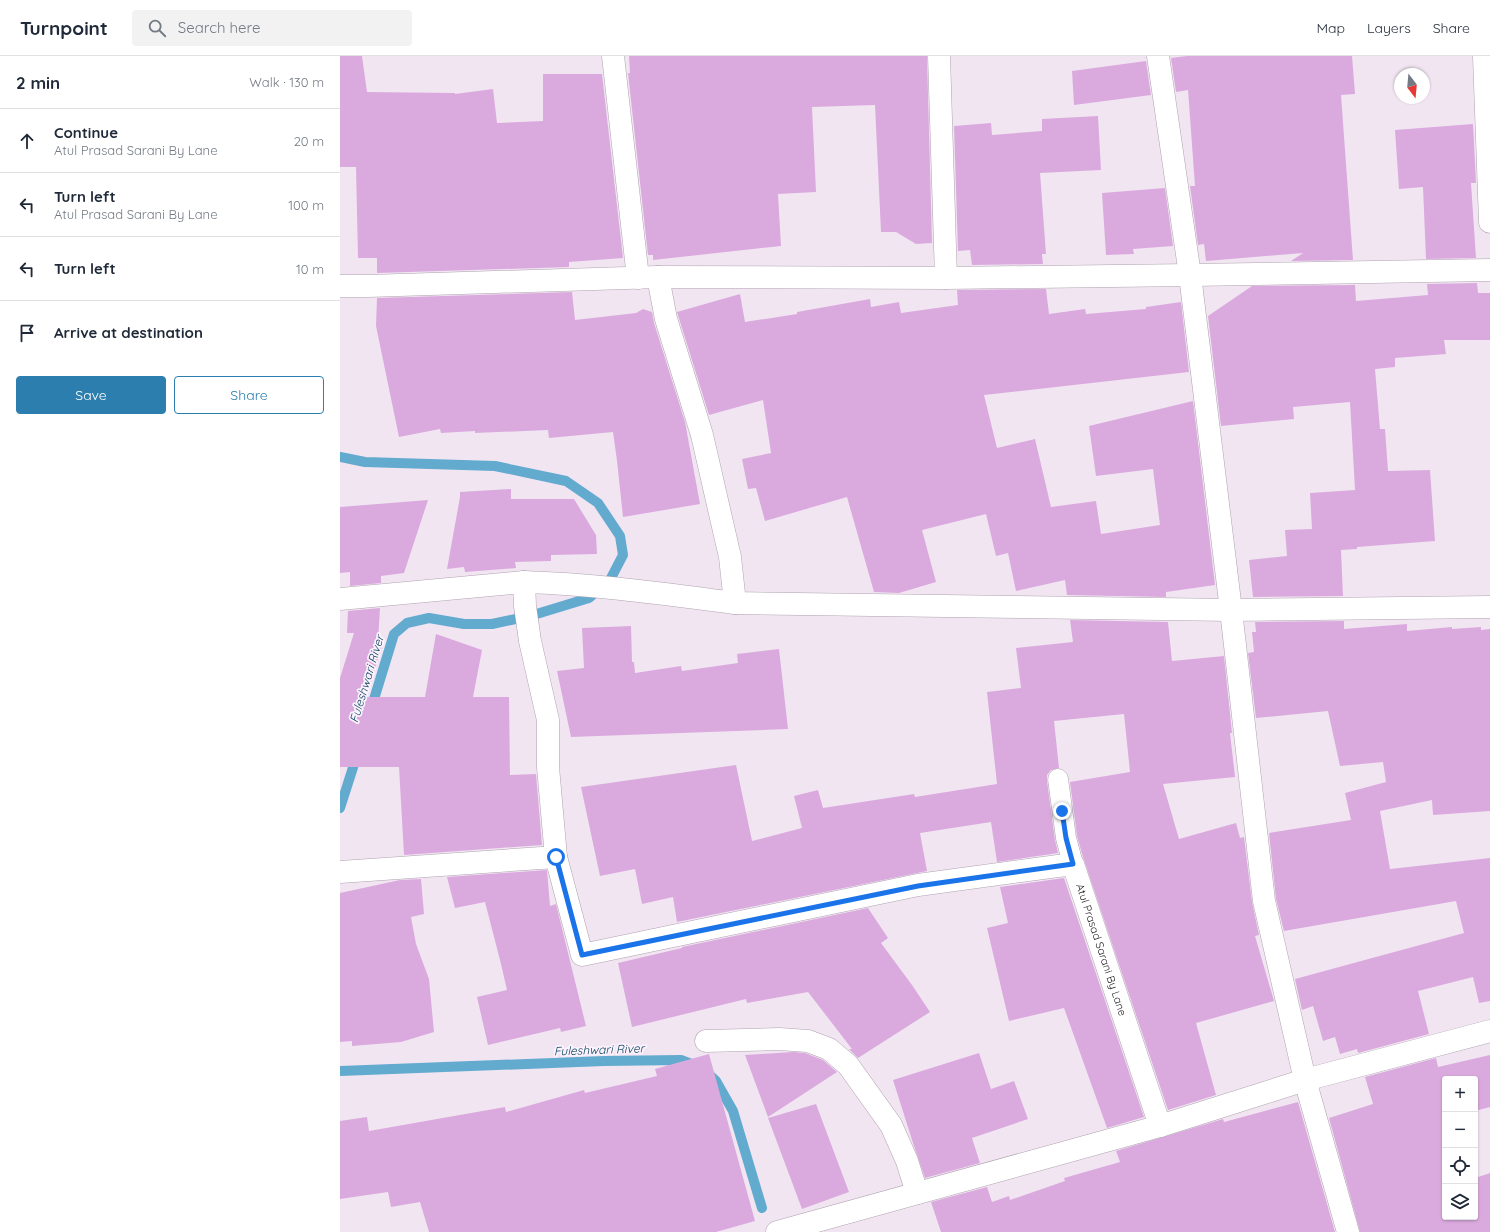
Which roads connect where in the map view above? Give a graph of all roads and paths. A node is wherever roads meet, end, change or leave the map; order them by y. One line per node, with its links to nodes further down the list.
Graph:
1 (613, 56): 9 (street)
2 (939, 56): 10 (street)
3 (1158, 56): 8 (street)
4 (1484, 56): 5 (street)
5 (1489, 129): 6 (street)
6 (1490, 222)
7 (1490, 270): 8 (street)
8 (1190, 275): 10 (street); 16 (street)
9 (648, 277): 10 (street); 11 (street); 14 (street)
10 (946, 278)
11 (340, 286)
12 (524, 582): 13 (street); 14 (street); 18 (street)
13 (340, 599)
14 (734, 603): 16 (street)
15 (1490, 607): 16 (street)
16 (1231, 610): 23 (street)
17 (1058, 779): 19 (lane)
18 (556, 857): 19 (street); 20 (street)
19 (1073, 864): 24 (street, Atul Prasad Sarani By Lane)
20 (340, 872)
21 (1490, 1031): 23 (street)
22 (706, 1041): 25 (street)
23 (1305, 1080): 24 (street); 27 (street)
24 (1160, 1126): 25 (street)
25 (918, 1193): 26 (street)
26 (777, 1232)
27 (1348, 1232)

